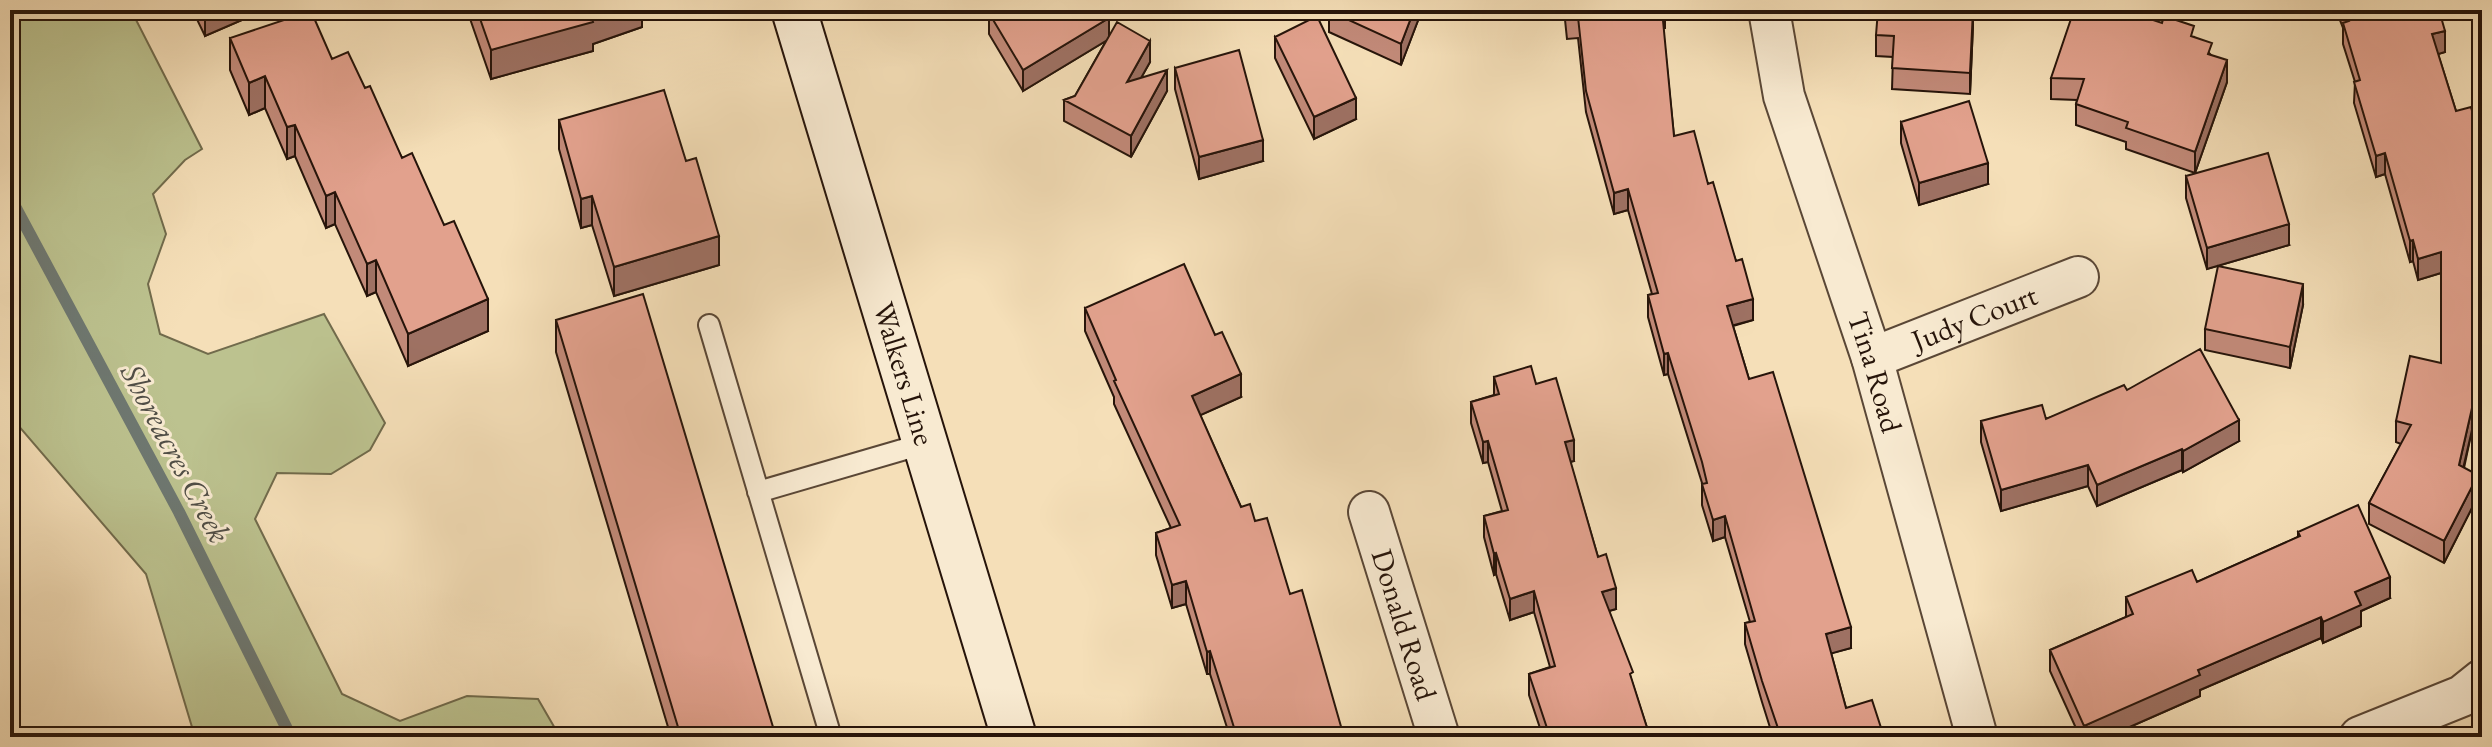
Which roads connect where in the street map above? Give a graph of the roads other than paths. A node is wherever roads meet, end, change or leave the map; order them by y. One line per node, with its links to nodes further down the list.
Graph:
1 (794, 10): 6 (main road, Walkers Line)
2 (1769, 10): 5 (street, Tina Road)
3 (2078, 277): 5 (street, Judy Court)
4 (709, 325): 7 (lane)
5 (1872, 358): 13 (street, Tina Road)
6 (926, 443): 7 (lane); 11 (main road, Walkers Line)
7 (758, 492): 10 (lane)
8 (1369, 512): 12 (street, Donald Road)
9 (2482, 680): 14 (street)
10 (831, 737)
11 (1014, 737)
12 (1439, 737)
13 (1977, 737)
14 (2360, 737)

